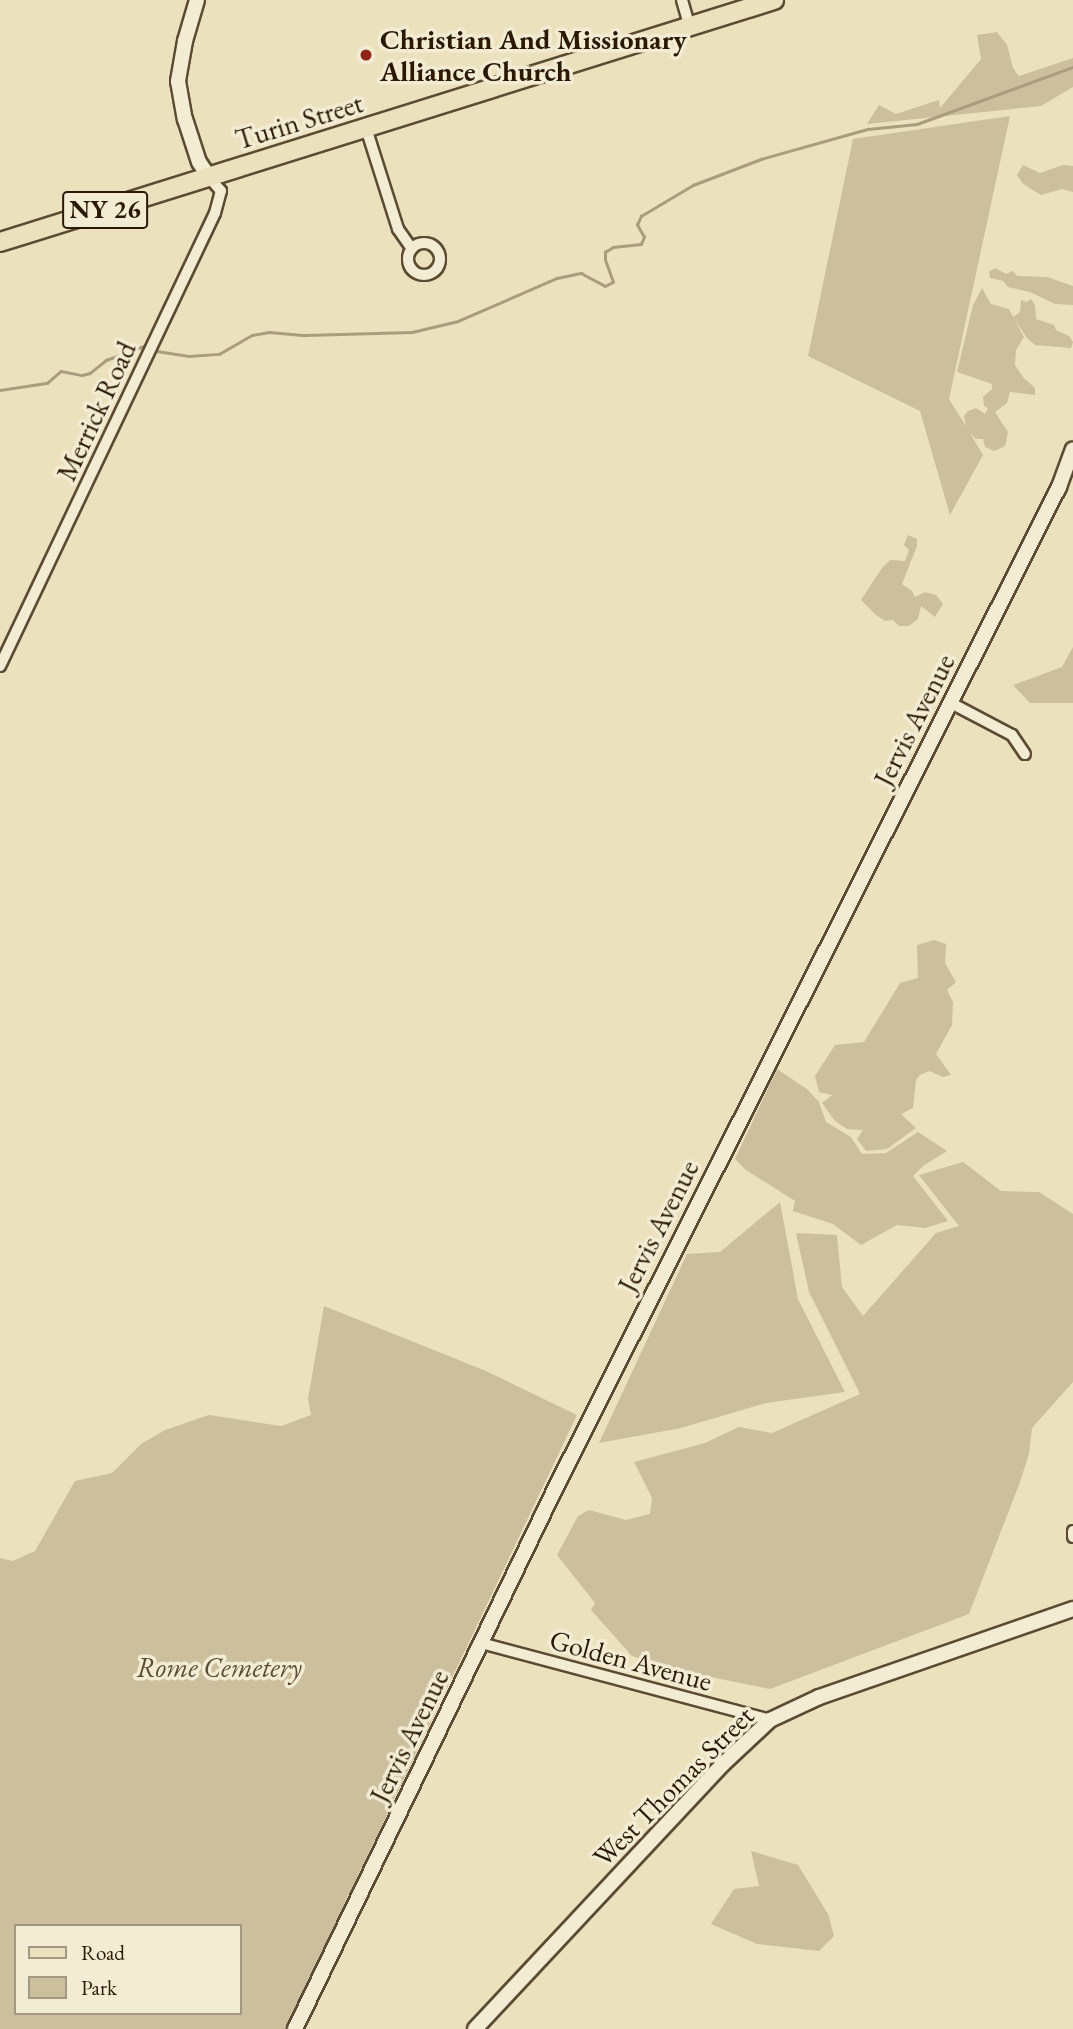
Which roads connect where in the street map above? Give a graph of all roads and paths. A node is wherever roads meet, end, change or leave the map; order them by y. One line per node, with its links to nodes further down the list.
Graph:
1 (197, 0): 6 (street)
2 (681, 0): 4 (street)
3 (774, 0): 4 (main road, Turin Street / NY 26)
4 (690, 25): 5 (main road, Turin Street / NY 26)
5 (366, 128): 6 (main road, Turin Street / NY 26); 8 (street)
6 (209, 177): 7 (main road, Turin Street / NY 26); 10 (street, Merrick Road)
7 (0, 243)
8 (412, 249)
9 (1073, 449): 11 (street, Jervis Avenue)
10 (0, 666)
11 (951, 703): 12 (street); 16 (street, Jervis Avenue)
12 (1025, 754)
13 (1073, 1531): 14 (street)
14 (1073, 1537)
15 (1073, 1609): 17 (street, West Thomas Street)
16 (481, 1643): 17 (street, Golden Avenue); 18 (street, Jervis Avenue)
17 (770, 1720): 19 (street, West Thomas Street)
18 (295, 2029)
19 (475, 2029)

